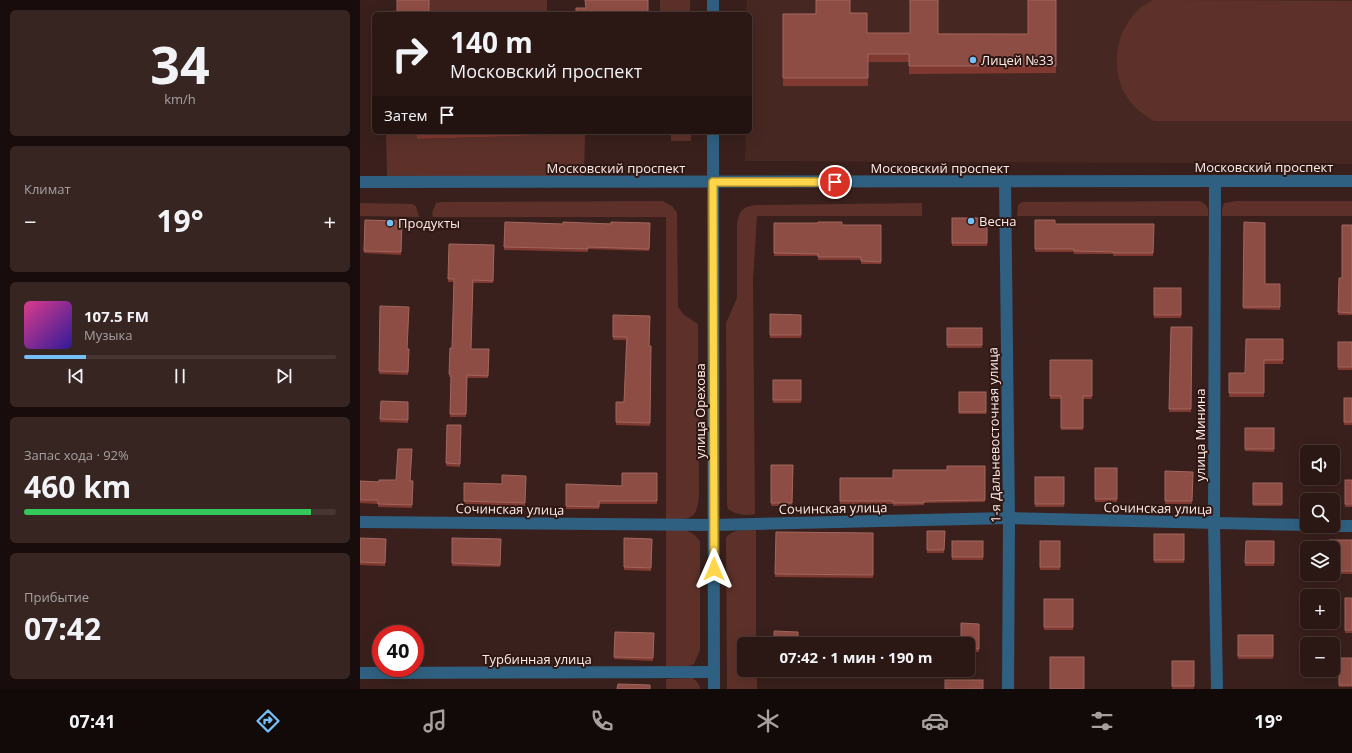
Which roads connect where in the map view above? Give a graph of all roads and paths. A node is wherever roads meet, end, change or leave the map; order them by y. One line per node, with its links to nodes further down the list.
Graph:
1 (713, 0): 2 (street)
2 (713, 12)
3 (713, 134): 7 (street, улица Орехова)
4 (1215, 181): 5 (street, Московский проспект); 8 (street, Московский проспект); 11 (street, улица Минина)
5 (1352, 181)
6 (360, 182): 7 (street, Московский проспект)
7 (713, 182): 8 (street, Московский проспект); 12 (street, улица Орехова)
8 (1006, 182): 9 (street, 1-я Дальневосточная улица)
9 (1009, 518): 11 (street, Сочинская улица); 12 (street, Сочинская улица); 19 (street, 1-я Дальневосточная улица)
10 (360, 522): 12 (street, Сочинская улица)
11 (1214, 524): 13 (street, Сочинская улица); 20 (street, улица Минина)
12 (714, 525): 16 (street, улица Орехова)
13 (1300, 525)
14 (1340, 526): 15 (street)
15 (1352, 526)
16 (714, 672): 17 (street, Турбинная улица); 18 (street, улица Орехова)
17 (360, 673)
18 (714, 689)
19 (1008, 689)
20 (1217, 689)

